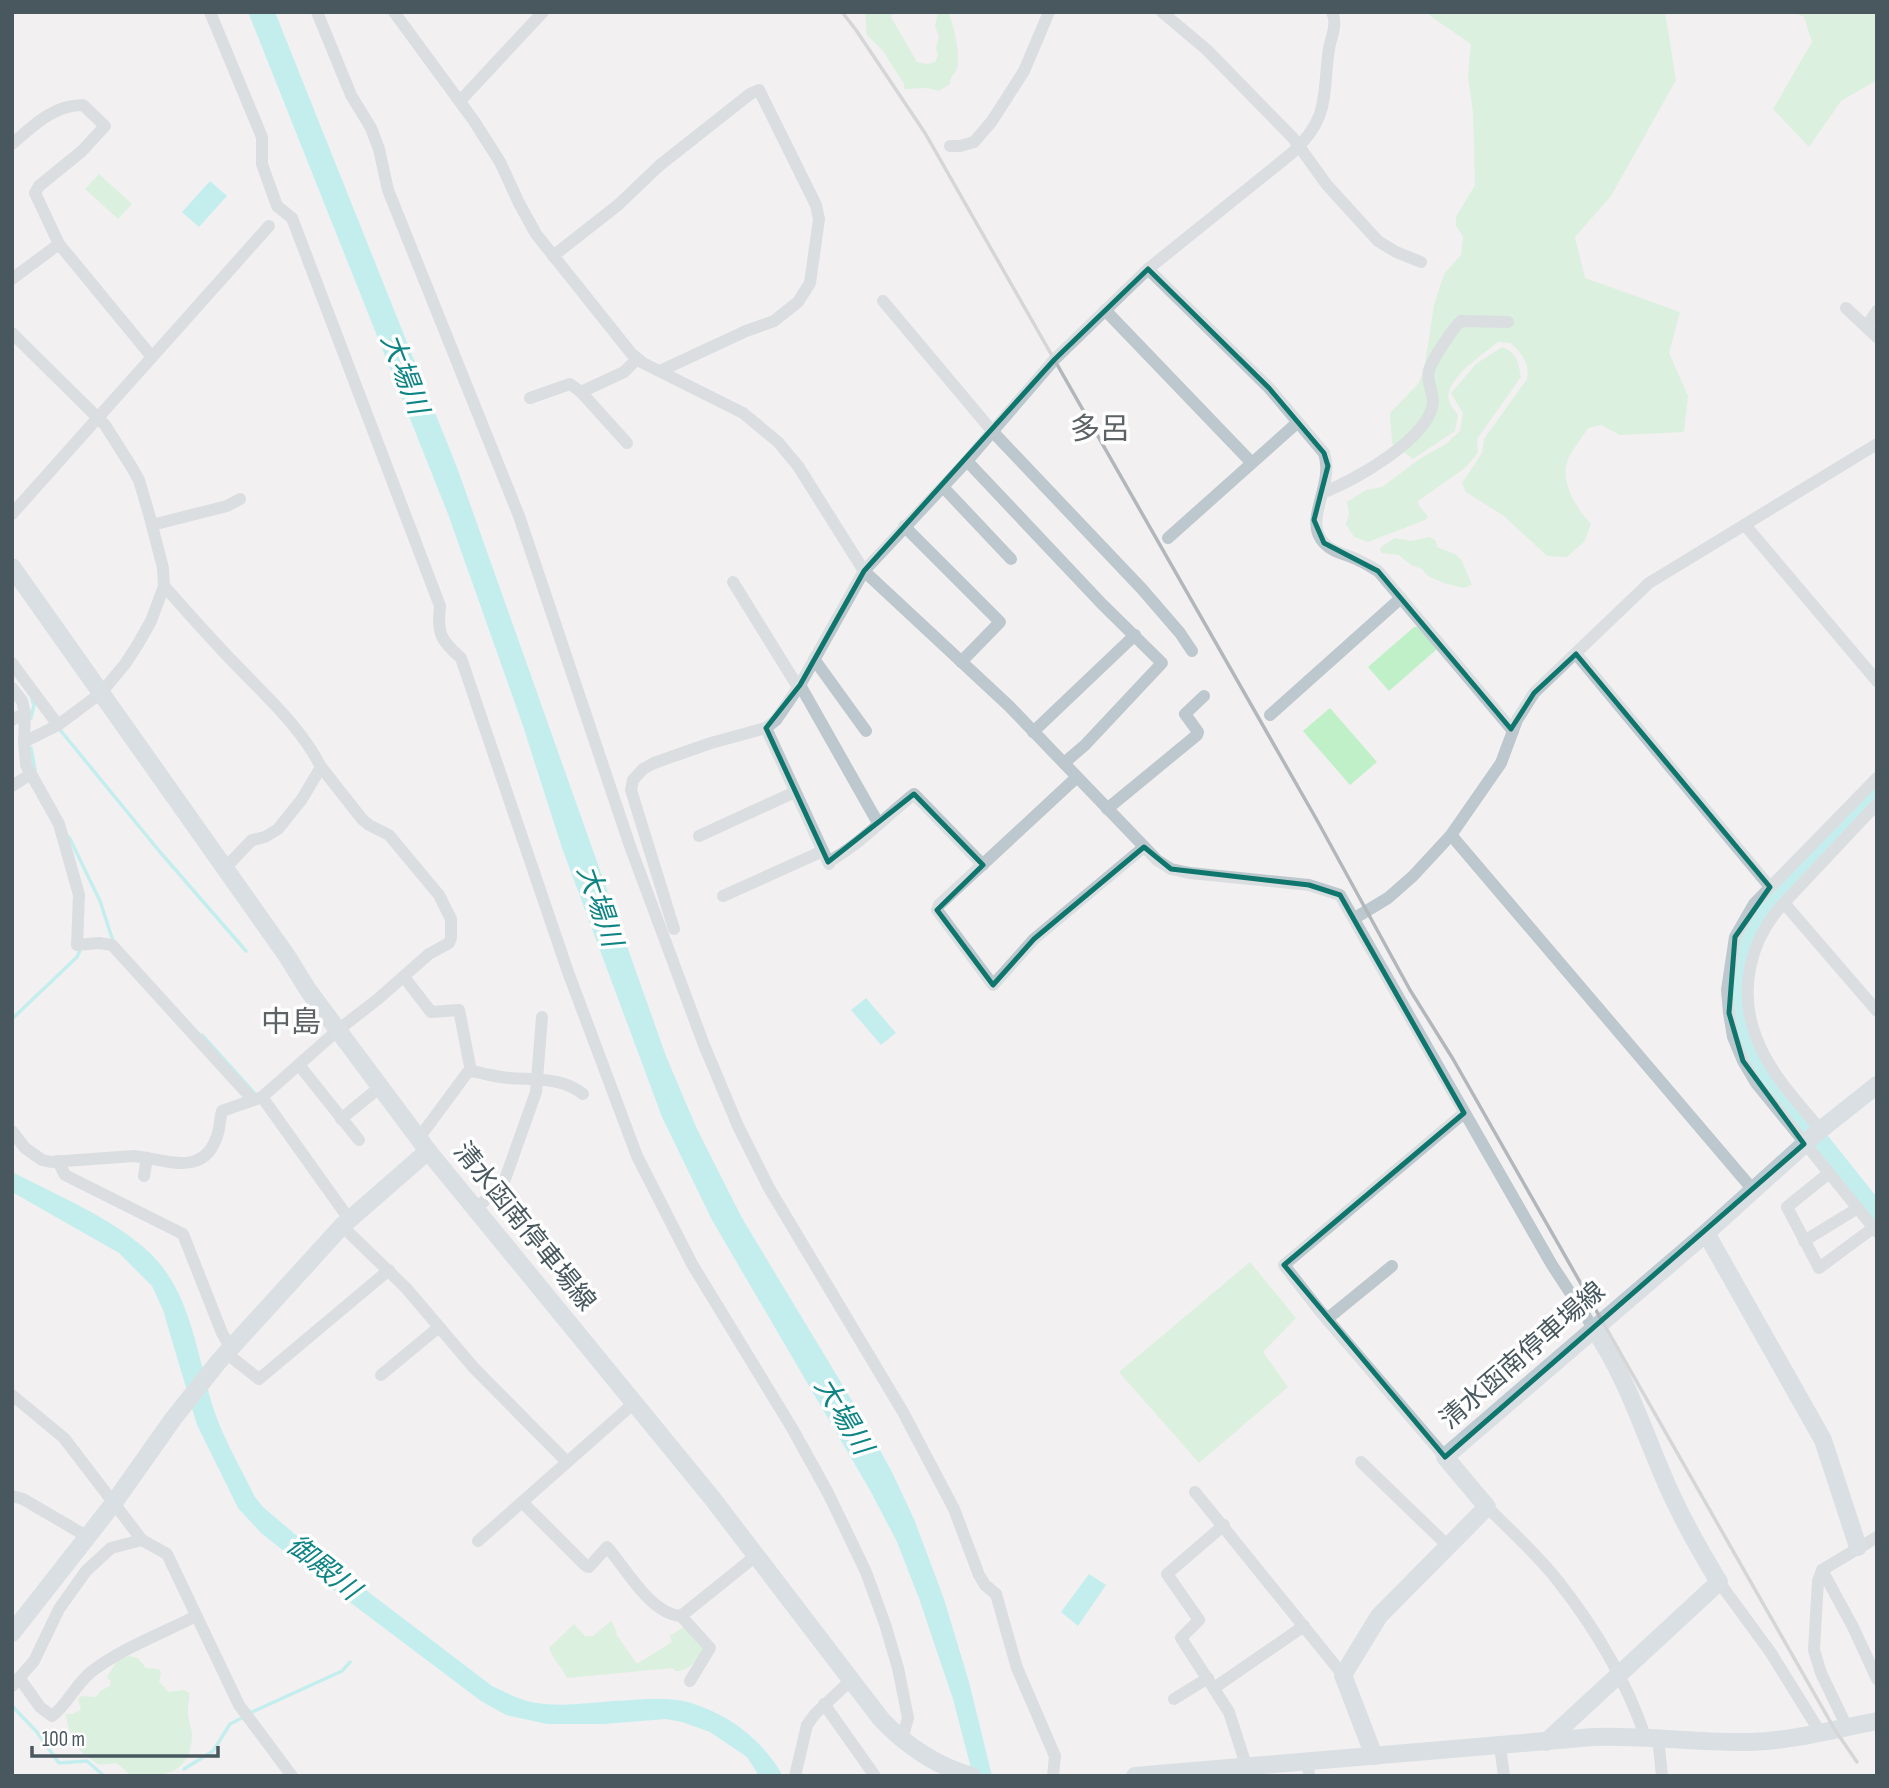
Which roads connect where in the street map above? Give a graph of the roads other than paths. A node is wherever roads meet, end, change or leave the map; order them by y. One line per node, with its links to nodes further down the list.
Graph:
1 (210, 12): 170 (street)
2 (317, 12): 85 (street)
3 (394, 12): 8 (street)
4 (543, 12): 8 (street)
5 (1049, 12): 10 (street)
6 (1162, 12): 11 (street)
7 (1332, 12): 11 (street)
8 (460, 101): 14 (street)
9 (12, 144): 13 (street)
10 (950, 146)
11 (1300, 146): 15 (street); 16 (street)
12 (269, 226): 26 (street)
13 (60, 244): 17 (street); 26 (street)
14 (553, 256): 27 (street); 28 (street)
15 (1421, 262)
16 (1148, 269): 20 (street); 32 (street)
17 (12, 279)
18 (883, 301): 33 (street)
19 (1846, 308): 23 (street)
20 (1105, 310): 33 (street); 37 (street)
21 (1877, 311): 23 (street)
22 (1508, 322): 39 (street)
23 (1866, 327): 25 (street)
24 (12, 333): 31 (street)
25 (1877, 337)
26 (152, 357): 31 (street)
27 (637, 359): 28 (street); 29 (street)
28 (660, 371): 48 (street)
29 (581, 392): 30 (street); 34 (street)
30 (530, 398)
31 (99, 417): 41 (street); 42 (street)
32 (1298, 422): 37 (street); 39 (street)
33 (993, 432): 36 (street); 53 (street)
34 (627, 443)
35 (1877, 444): 43 (street)
36 (967, 461): 38 (street); 52 (street)
37 (1251, 462): 45 (street)
38 (943, 487): 44 (street); 46 (street)
39 (1324, 492): 51 (street)
40 (240, 499): 42 (street)
41 (12, 514)
42 (152, 525): 50 (street)
43 (1745, 525): 54 (street); 58 (street)
44 (904, 526): 48 (street); 56 (street)
45 (1168, 538)
46 (1011, 559)
47 (12, 568): 61 (main road)
48 (864, 571): 55 (street); 56 (street)
49 (733, 582): 59 (street)
50 (164, 586): 61 (street); 73 (street)
51 (1401, 598): 64 (street); 69 (street)
52 (1135, 635): 70 (street); 72 (street)
53 (1192, 651)
54 (1576, 654): 69 (street); 92 (street)
55 (814, 659): 59 (street); 68 (street)
56 (961, 662): 70 (street)
57 (12, 663): 63 (street)
58 (1877, 681)
59 (799, 686): 67 (street); 81 (street)
60 (12, 688): 63 (street)
61 (101, 693): 66 (street); 90 (main road)
62 (1203, 696): 80 (street)
63 (28, 700): 65 (street); 66 (street); 71 (street)
64 (1270, 715)
65 (12, 720)
66 (58, 725): 71 (street)
67 (766, 728): 78 (street); 84 (street)
68 (866, 731)
69 (1513, 731): 82 (street)
70 (1033, 732): 72 (street)
71 (24, 741): 74 (street)
72 (1064, 763): 75 (street)
73 (321, 767): 90 (street); 97 (street)
74 (31, 774): 77 (street); 108 (street)
75 (1077, 777): 80 (street); 89 (street)
76 (1877, 778): 87 (street)
77 (12, 786)
78 (795, 792): 83 (street); 88 (street)
79 (1877, 804): 87 (street)
80 (1107, 809): 86 (street)
81 (878, 823): 88 (street); 89 (street)
82 (1451, 835): 95 (street); 119 (street)
83 (699, 836)
84 (646, 841): 85 (street); 96 (street)
85 (630, 846): 180 (street)
86 (1144, 847): 89 (street); 95 (street)
87 (1819, 852): 91 (street); 91 (street)
88 (826, 859): 93 (street)
89 (983, 865)
90 (225, 868): 100 (main road)
91 (1802, 870): 92 (street); 94 (street)
92 (1770, 887): 101 (street)
93 (723, 896)
94 (1784, 903): 98 (street); 101 (street)
95 (1355, 918): 109 (street)
96 (674, 929)
97 (404, 977): 100 (street); 103 (street)
98 (1877, 1011)
99 (542, 1017): 104 (street)
100 (338, 1030): 102 (street); 106 (main road)
101 (1755, 1060): 112 (street); 112 (street)
102 (299, 1065): 108 (street); 110 (street)
103 (471, 1071): 104 (street); 114 (street)
104 (538, 1080): 107 (street); 120 (street)
105 (1877, 1085): 112 (main road, 清水函南停車場線)
106 (380, 1087): 110 (street); 114 (main road)
107 (583, 1094)
108 (258, 1098): 115 (street); 122 (street)
109 (1464, 1113): 128 (street); 130 (street)
110 (341, 1119): 113 (street)
111 (12, 1131): 116 (street)
112 (1813, 1136): 117 (street); 119 (main road, 清水函南停車場線)
113 (359, 1140)
114 (424, 1145): 120 (main road, 清水函南停車場線); 122 (main road, 清水函南停車場線)
115 (147, 1158): 116 (street); 118 (street)
116 (58, 1161): 131 (street)
117 (1829, 1174): 121 (street); 125 (street)
118 (145, 1176)
119 (1754, 1191): 124 (main road, 清水函南停車場線)
120 (477, 1208): 134 (main road, 清水函南停車場線)
121 (1858, 1208): 123 (street); 125 (street)
122 (345, 1222): 127 (street); 131 (main road, 清水函南停車場線)
123 (1875, 1230): 125 (street)
124 (1706, 1233): 130 (main road, 清水函南停車場線); 149 (main road)
125 (1804, 1241)
126 (1392, 1266): 128 (street)
127 (389, 1270): 129 (street); 131 (street)
128 (1327, 1319): 135 (street)
129 (439, 1327): 132 (street); 136 (street)
130 (1594, 1329): 135 (main road, 清水函南停車場線); 152 (main road)
131 (225, 1354): 141 (main road, 清水函南停車場線)
132 (381, 1375)
133 (12, 1395): 141 (street)
134 (634, 1403): 136 (street); 150 (main road, 清水函南停車場線)
135 (1446, 1457): 142 (main road, 清水函南停車場線)
136 (566, 1462): 140 (street)
137 (1361, 1462): 148 (street)
138 (1195, 1492): 143 (street)
139 (12, 1496): 144 (street)
140 (522, 1502): 147 (street); 154 (street)
141 (113, 1504): 144 (main road, 清水函南停車場線); 146 (street)
142 (1487, 1507): 148 (main road); 157 (street)
143 (1224, 1525): 155 (street); 163 (street)
144 (88, 1536): 156 (main road, 清水函南停車場線)
145 (1877, 1536): 149 (street)
146 (142, 1540): 153 (street); 162 (street)
147 (478, 1541)
148 (1448, 1546): 158 (main road)
149 (1858, 1547): 151 (street)
150 (757, 1555): 154 (street); 161 (main road, 清水函南停車場線)
151 (1822, 1570): 159 (street); 167 (street)
152 (1719, 1582): 157 (main road); 168 (street)
153 (196, 1616): 162 (street); 177 (street)
154 (681, 1616): 160 (street)
155 (1304, 1626): 158 (street); 163 (street)
156 (12, 1633)
157 (1619, 1673): 169 (street); 171 (main road)
158 (1343, 1675): 173 (main road)
159 (1877, 1679)
160 (690, 1681)
161 (850, 1681): 165 (street); 170 (main road, 清水函南停車場線)
162 (16, 1683)
163 (1211, 1683): 164 (street); 174 (street)
164 (1174, 1699)
165 (824, 1704): 176 (street); 178 (street)
166 (1877, 1721): 167 (main road)
167 (1847, 1727): 168 (main road)
168 (1820, 1732): 169 (main road)
169 (1651, 1737): 171 (main road); 183 (street)
170 (902, 1739): 179 (main road, 清水函南停車場線)
171 (1546, 1742): 172 (main road)
172 (1500, 1746): 173 (main road); 182 (street)
173 (1374, 1756): 175 (main road)
174 (1246, 1765): 175 (main road); 181 (main road)
175 (1308, 1768)
176 (796, 1774)
177 (292, 1776)
178 (875, 1776)
179 (972, 1776)
180 (1053, 1776)
181 (1135, 1776)
182 (1504, 1776)
183 (1662, 1776)

